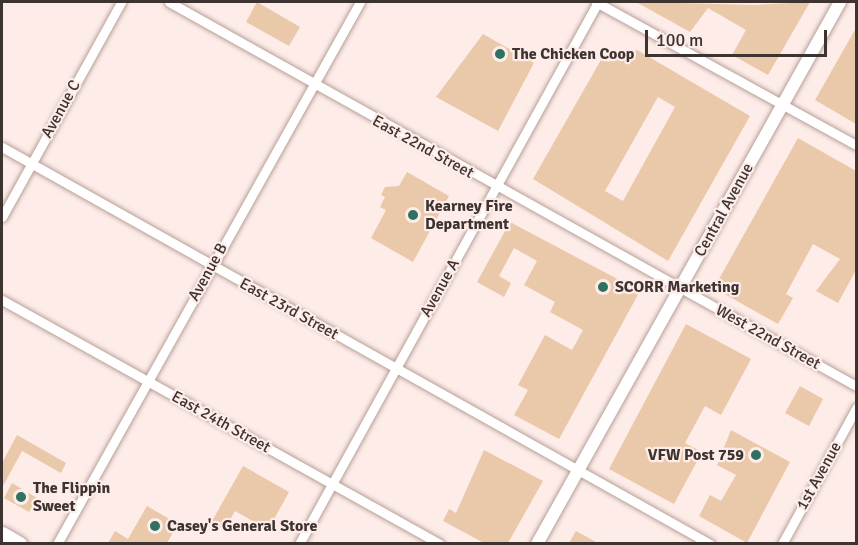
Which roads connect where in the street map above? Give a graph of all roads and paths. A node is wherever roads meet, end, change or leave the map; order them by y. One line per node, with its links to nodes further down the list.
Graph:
1 (121, 2): 10 (street, Avenue C)
2 (169, 2): 6 (street, East 22nd Street)
3 (360, 2): 6 (street, Avenue B)
4 (597, 2): 7 (street); 11 (street, Avenue A)
5 (840, 2): 7 (street, Central Avenue)
6 (313, 86): 11 (street, East 22nd Street); 13 (street, Avenue B)
7 (782, 103): 8 (street); 14 (street, Central Avenue)
8 (856, 145)
9 (2, 147): 10 (street, East 23rd Street)
10 (31, 164): 12 (street, Avenue C); 13 (street, East 23rd Street)
11 (495, 188): 14 (street, East 22nd Street); 16 (street, Avenue A)
12 (2, 218)
13 (211, 267): 16 (street, East 23rd Street); 17 (street, Avenue B)
14 (680, 289): 18 (street, West 22nd Street); 20 (street, Central Avenue)
15 (2, 300): 17 (street, East 24th Street)
16 (396, 368): 20 (street, East 23rd Street); 21 (street, Avenue A)
17 (147, 382): 21 (street, East 24th Street); 24 (street, Avenue B)
18 (856, 386)
19 (856, 408): 29 (street, 1st Avenue)
20 (577, 470): 27 (street, Central Avenue); 28 (street, East 23rd Street)
21 (332, 484): 25 (street, Avenue A); 26 (street, East 24th Street)
22 (2, 534): 23 (main road)
23 (19, 543)
24 (57, 543)
25 (299, 543)
26 (440, 543)
27 (537, 543)
28 (710, 543)
29 (782, 543)

